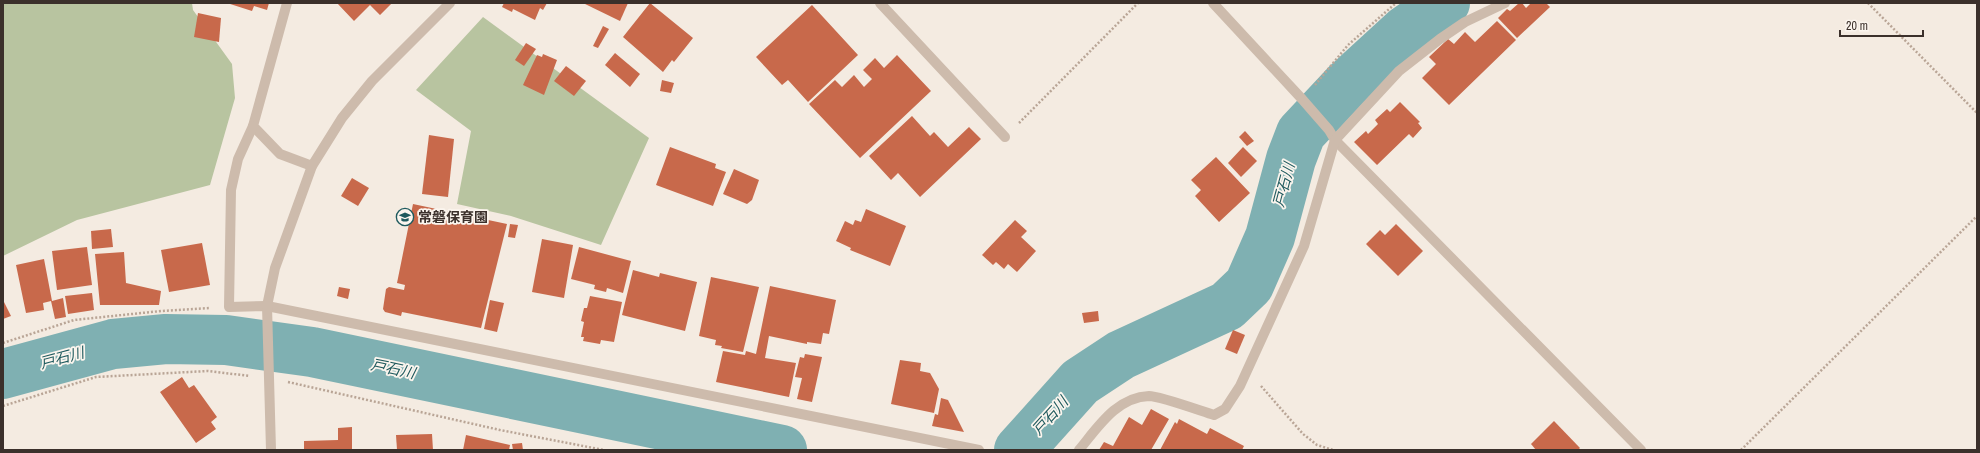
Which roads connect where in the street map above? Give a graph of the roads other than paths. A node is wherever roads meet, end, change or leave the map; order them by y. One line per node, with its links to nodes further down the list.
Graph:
1 (287, 3): 6 (street)
2 (450, 3): 9 (street)
3 (880, 3): 7 (street)
4 (1213, 3): 8 (street)
5 (1505, 3): 8 (street)
6 (253, 126): 9 (street); 10 (street)
7 (1005, 137)
8 (1335, 140): 13 (street); 14 (street)
9 (312, 166): 10 (street)
10 (266, 306): 11 (street); 12 (street)
11 (271, 450)
12 (979, 450)
13 (1079, 450)
14 (1641, 450)

